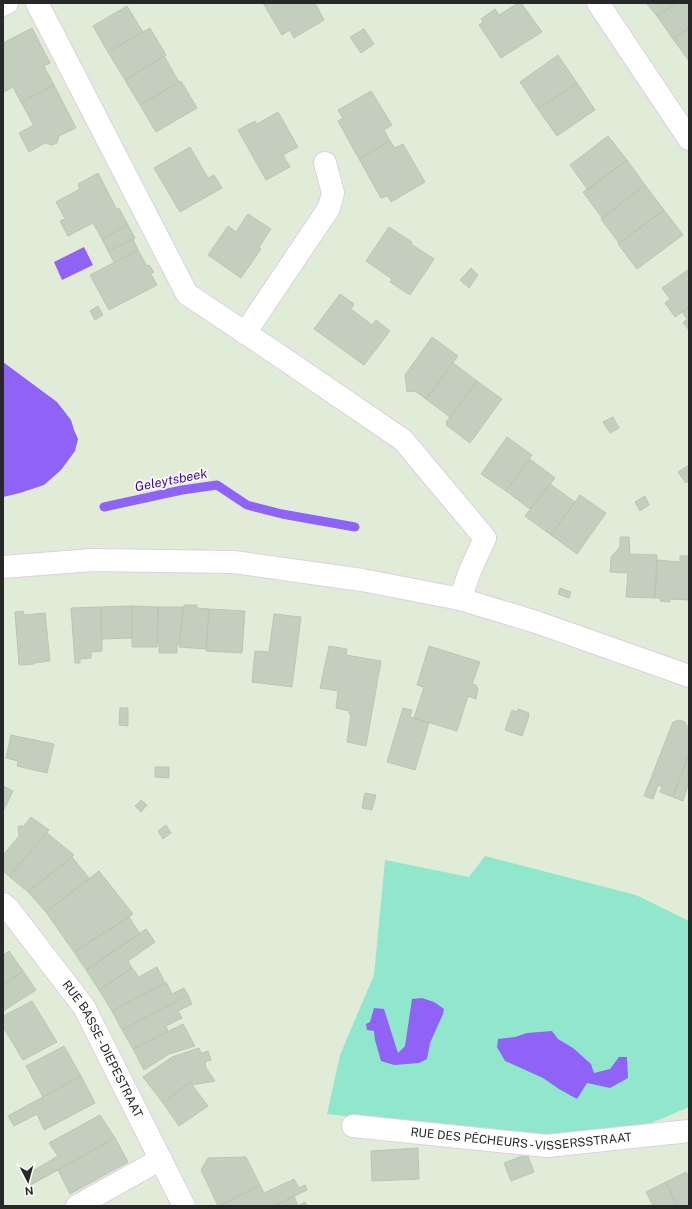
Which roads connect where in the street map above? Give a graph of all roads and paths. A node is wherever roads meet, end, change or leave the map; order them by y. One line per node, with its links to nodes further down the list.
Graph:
1 (7, 3): 4 (street)
2 (37, 3): 7 (street)
3 (598, 3): 5 (street)
4 (3, 5)
5 (689, 139)
6 (325, 163): 7 (street)
7 (245, 333): 9 (street)
8 (3, 567): 9 (street)
9 (460, 599): 10 (street)
10 (689, 676)
11 (3, 904): 14 (street, RUE BASSE - DIEPESTRAAT)
12 (353, 1126): 13 (street, RUE DES PÊCHEURS - VISSERSSTRAAT)
13 (689, 1131)
14 (161, 1159): 15 (street); 16 (street, RUE BASSE - DIEPESTRAAT)
15 (78, 1206)
16 (184, 1206)

